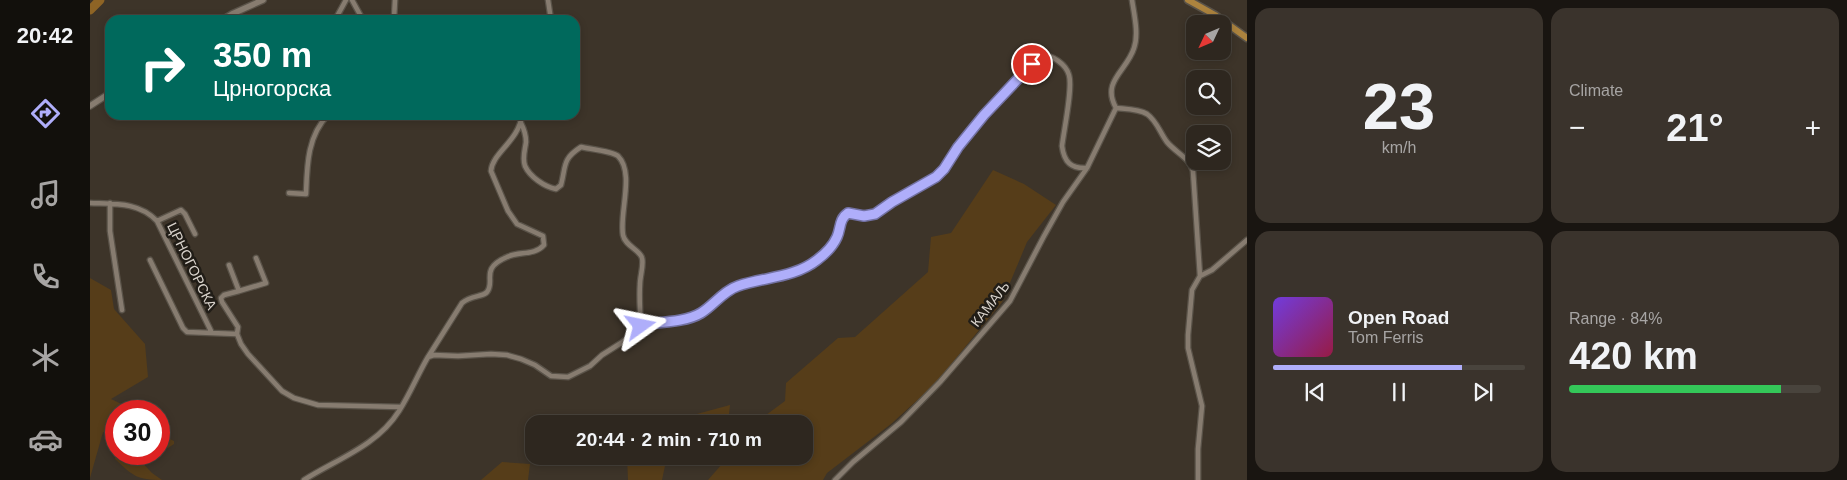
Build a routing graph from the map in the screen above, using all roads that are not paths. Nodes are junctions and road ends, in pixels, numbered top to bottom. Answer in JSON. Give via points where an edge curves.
{"nodes":[{"id":1,"x":263,"y":0,"type":"edge"},
{"id":2,"x":346,"y":0,"type":"edge"},
{"id":3,"x":352,"y":0,"type":"edge"},
{"id":4,"x":395,"y":0,"type":"edge"},
{"id":5,"x":548,"y":0,"type":"edge"},
{"id":6,"x":1132,"y":0,"type":"edge"},
{"id":7,"x":1188,"y":0,"type":"edge"},
{"id":8,"x":230,"y":15,"type":"edge"},
{"id":9,"x":338,"y":15,"type":"edge"},
{"id":10,"x":360,"y":15,"type":"edge"},
{"id":11,"x":394,"y":15,"type":"edge"},
{"id":12,"x":550,"y":15,"type":"edge"},
{"id":13,"x":1247,"y":38,"type":"edge"},
{"id":14,"x":105,"y":96,"type":"edge"},
{"id":15,"x":90,"y":106,"type":"edge"},
{"id":16,"x":1116,"y":108,"type":"junction"},
{"id":17,"x":324,"y":120,"type":"edge"},
{"id":18,"x":521,"y":120,"type":"edge"},
{"id":19,"x":521,"y":123,"type":"junction"},
{"id":20,"x":1087,"y":168,"type":"junction"},
{"id":21,"x":289,"y":194,"type":"dead end"},
{"id":22,"x":90,"y":203,"type":"edge"},
{"id":23,"x":110,"y":203,"type":"junction"},
{"id":24,"x":157,"y":220,"type":"junction"},
{"id":25,"x":195,"y":234,"type":"dead end"},
{"id":26,"x":1247,"y":240,"type":"edge"},
{"id":27,"x":256,"y":258,"type":"dead end"},
{"id":28,"x":150,"y":260,"type":"dead end"},
{"id":29,"x":228,"y":265,"type":"dead end"},
{"id":30,"x":1200,"y":276,"type":"junction"},
{"id":31,"x":239,"y":291,"type":"junction"},
{"id":32,"x":122,"y":310,"type":"dead end"},
{"id":33,"x":641,"y":326,"type":"junction"},
{"id":34,"x":211,"y":331,"type":"junction"},
{"id":35,"x":237,"y":334,"type":"junction"},
{"id":36,"x":428,"y":357,"type":"junction"},
{"id":37,"x":401,"y":407,"type":"junction"},
{"id":38,"x":304,"y":480,"type":"edge"},
{"id":39,"x":836,"y":480,"type":"edge"},
{"id":40,"x":1198,"y":480,"type":"edge"}],
"edges":[{"from":1,"to":8,"type":"street"},
{"from":2,"to":9,"type":"street"},
{"from":3,"to":10,"type":"street"},
{"from":4,"to":11,"type":"street"},
{"from":5,"to":12,"type":"street"},
{"from":6,"to":16,"type":"street","via":[[1136,42],[1111,87]]},
{"from":7,"to":13,"type":"main road"},
{"from":14,"to":15,"type":"street"},
{"from":16,"to":20,"type":"street","name":"КАМАЉ"},
{"from":16,"to":30,"type":"street","via":[[1146,113],[1166,141],[1192,166]]},
{"from":17,"to":21,"type":"street","via":[[309,151],[306,194]]},
{"from":18,"to":19,"type":"street"},
{"from":19,"to":33,"type":"street","via":[[526,142],[525,166],[548,188],[556,189],[561,185],[566,159],[581,147],[611,153],[621,160],[626,181],[623,236],[642,259]]},
{"from":19,"to":36,"type":"street","via":[[516,135],[491,165],[491,171],[517,224],[543,236],[544,245],[534,251],[509,255],[495,264],[489,274],[487,292],[468,298],[459,307]]},
{"from":20,"to":33,"type":"street","via":[[1076,169],[1063,155],[1069,73],[1061,63],[1042,56],[984,115],[936,177],[875,214],[844,215],[837,238],[817,260],[786,275],[732,288],[695,316]]},
{"from":20,"to":39,"type":"street","name":"КАМАЉ","via":[[1063,202],[1010,301],[940,382]]},
{"from":22,"to":23,"type":"street","name":"ЦРНОГОРСКА"},
{"from":23,"to":24,"type":"street","name":"ЦРНОГОРСКА","via":[[138,207]]},
{"from":23,"to":32,"type":"street","via":[[110,231]]},
{"from":24,"to":25,"type":"street","via":[[180,210]]},
{"from":24,"to":34,"type":"street","name":"ЦРНОГОРСКА"},
{"from":26,"to":30,"type":"street","via":[[1212,270]]},
{"from":27,"to":31,"type":"street","via":[[266,284]]},
{"from":28,"to":34,"type":"street","via":[[183,328],[193,333]]},
{"from":29,"to":31,"type":"street"},
{"from":30,"to":40,"type":"street","via":[[1192,290],[1188,335],[1203,413]]},
{"from":31,"to":35,"type":"street","name":"ЦРНОГОРСКА","via":[[221,298],[238,328]]},
{"from":33,"to":36,"type":"street","via":[[590,366],[568,378],[551,376],[534,364],[507,355]]},
{"from":34,"to":35,"type":"street"},
{"from":35,"to":37,"type":"street","name":"ЦРНОГОРСКА","via":[[260,368],[282,391],[294,398],[318,405]]},
{"from":36,"to":37,"type":"street"},
{"from":37,"to":38,"type":"street","via":[[384,429],[353,454]]}]}
